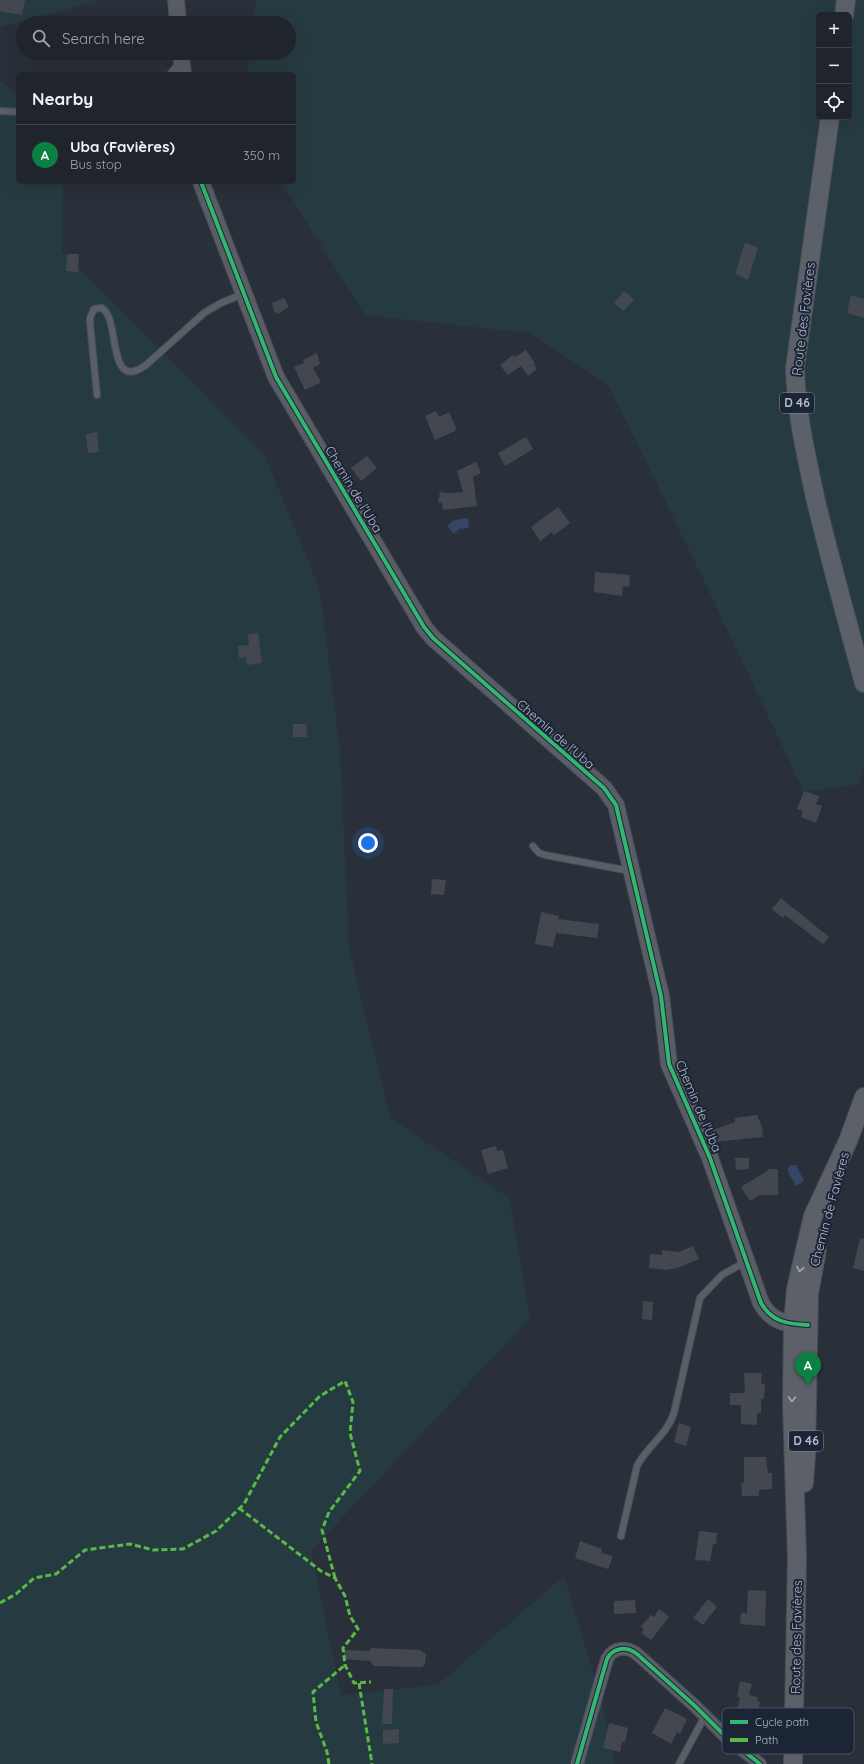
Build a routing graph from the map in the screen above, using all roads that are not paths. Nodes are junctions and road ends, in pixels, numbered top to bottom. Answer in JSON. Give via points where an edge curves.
{"nodes":[{"id":1,"x":176,"y":0,"type":"edge"},
{"id":2,"x":846,"y":0,"type":"edge"},
{"id":3,"x":844,"y":12,"type":"edge"},
{"id":4,"x":177,"y":16,"type":"edge"},
{"id":5,"x":0,"y":111,"type":"edge"},
{"id":6,"x":16,"y":112,"type":"edge"},
{"id":7,"x":830,"y":120,"type":"edge"},
{"id":8,"x":201,"y":184,"type":"edge"},
{"id":9,"x":243,"y":294,"type":"junction"},
{"id":10,"x":97,"y":395,"type":"dead end"},
{"id":11,"x":864,"y":683,"type":"edge"},
{"id":12,"x":533,"y":846,"type":"dead end"},
{"id":13,"x":633,"y":871,"type":"junction"},
{"id":14,"x":864,"y":1097,"type":"edge"},
{"id":15,"x":747,"y":1261,"type":"junction"},
{"id":16,"x":801,"y":1324,"type":"junction"},
{"id":17,"x":621,"y":1536,"type":"dead end"},
{"id":18,"x":794,"y":1708,"type":"edge"},
{"id":19,"x":705,"y":1716,"type":"junction"},
{"id":20,"x":722,"y":1732,"type":"edge"},
{"id":21,"x":747,"y":1754,"type":"edge"},
{"id":22,"x":793,"y":1754,"type":"edge"},
{"id":23,"x":577,"y":1764,"type":"edge"},
{"id":24,"x":679,"y":1764,"type":"edge"},
{"id":25,"x":760,"y":1764,"type":"edge"},
{"id":26,"x":793,"y":1764,"type":"edge"}],
"edges":[{"from":1,"to":4,"type":"street"},
{"from":2,"to":3,"type":"main road"},
{"from":5,"to":6,"type":"lane"},
{"from":7,"to":11,"type":"main road","name":"Route des Favières","number":"D 46","via":[[795,368],[796,399],[827,550]]},
{"from":8,"to":9,"type":"street","name":"Chemin de l'Uba"},
{"from":9,"to":10,"type":"lane","via":[[204,313],[146,366],[135,372],[123,369],[118,362],[108,313],[102,308],[94,309],[90,323]]},
{"from":9,"to":13,"type":"street","name":"Chemin de l'Uba","via":[[276,378],[424,627],[433,638],[612,797],[618,810]]},
{"from":12,"to":13,"type":"lane","via":[[545,855]]},
{"from":13,"to":15,"type":"street","name":"Chemin de l'Uba","via":[[661,996],[669,1064],[710,1158]]},
{"from":14,"to":16,"type":"main road","name":"Chemin de Favières","number":"D 46","via":[[848,1142],[814,1261]]},
{"from":15,"to":16,"type":"street","name":"Chemin de l'Uba","via":[[764,1309],[775,1319]]},
{"from":15,"to":17,"type":"lane","via":[[720,1277],[700,1298],[674,1413],[666,1430],[642,1456],[637,1466]]},
{"from":16,"to":18,"type":"main road","name":"Route des Favières","number":"D 46","via":[[806,1455],[797,1557]]},
{"from":19,"to":20,"type":"street"},
{"from":19,"to":23,"type":"street","via":[[634,1651],[626,1648],[618,1650],[609,1656],[605,1664]]},
{"from":19,"to":24,"type":"lane"},
{"from":21,"to":25,"type":"street"},
{"from":22,"to":26,"type":"main road","name":"Route des Favières","number":"D 46"}]}
